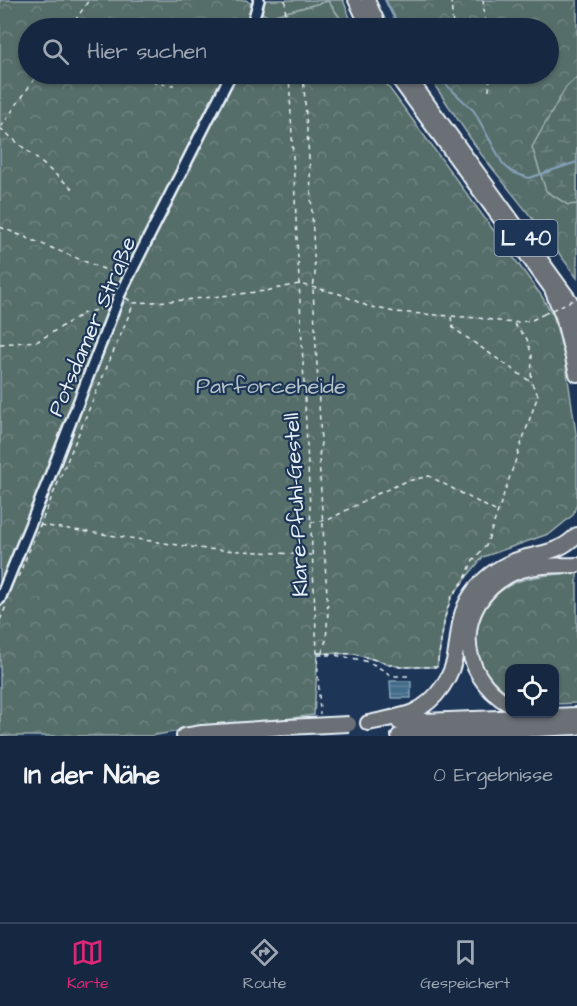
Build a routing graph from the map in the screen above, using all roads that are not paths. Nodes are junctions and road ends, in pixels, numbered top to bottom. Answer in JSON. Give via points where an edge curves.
{"nodes":[{"id":1,"x":259,"y":0,"type":"edge"},
{"id":2,"x":355,"y":0,"type":"edge"},
{"id":3,"x":368,"y":0,"type":"edge"},
{"id":4,"x":254,"y":18,"type":"edge"},
{"id":5,"x":363,"y":18,"type":"edge"},
{"id":6,"x":376,"y":18,"type":"edge"},
{"id":7,"x":226,"y":84,"type":"edge"},
{"id":8,"x":401,"y":84,"type":"edge"},
{"id":9,"x":413,"y":84,"type":"edge"},
{"id":10,"x":553,"y":292,"type":"junction"},
{"id":11,"x":577,"y":309,"type":"edge"},
{"id":12,"x":577,"y":328,"type":"edge"},
{"id":13,"x":577,"y":374,"type":"edge"},
{"id":14,"x":577,"y":535,"type":"edge"},
{"id":15,"x":577,"y":566,"type":"edge"},
{"id":16,"x":4,"y":599,"type":"edge"},
{"id":17,"x":505,"y":702,"type":"edge"},
{"id":18,"x":559,"y":715,"type":"edge"},
{"id":19,"x":577,"y":715,"type":"edge"},
{"id":20,"x":505,"y":717,"type":"edge"},
{"id":21,"x":368,"y":723,"type":"junction"},
{"id":22,"x":577,"y":727,"type":"edge"},
{"id":23,"x":184,"y":736,"type":"edge"},
{"id":24,"x":399,"y":736,"type":"edge"}],
"edges":[{"from":1,"to":4,"type":"street"},
{"from":2,"to":5,"type":"highway"},
{"from":3,"to":6,"type":"highway"},
{"from":7,"to":16,"type":"street","name":"Potsdamer Straße","via":[[120,294]]},
{"from":8,"to":10,"type":"highway","number":"L 40"},
{"from":9,"to":11,"type":"highway","number":"L 40"},
{"from":10,"to":12,"type":"highway","number":"L 40"},
{"from":10,"to":13,"type":"highway"},
{"from":14,"to":21,"type":"highway","via":[[561,548],[510,562],[478,585],[461,614],[451,672],[441,689],[412,712]]},
{"from":15,"to":17,"type":"highway","via":[[525,569],[498,583],[478,603],[470,626],[470,655],[484,684]]},
{"from":18,"to":19,"type":"highway"},
{"from":20,"to":21,"type":"highway"},
{"from":21,"to":23,"type":"highway","bridge":true},
{"from":22,"to":24,"type":"highway"}]}
